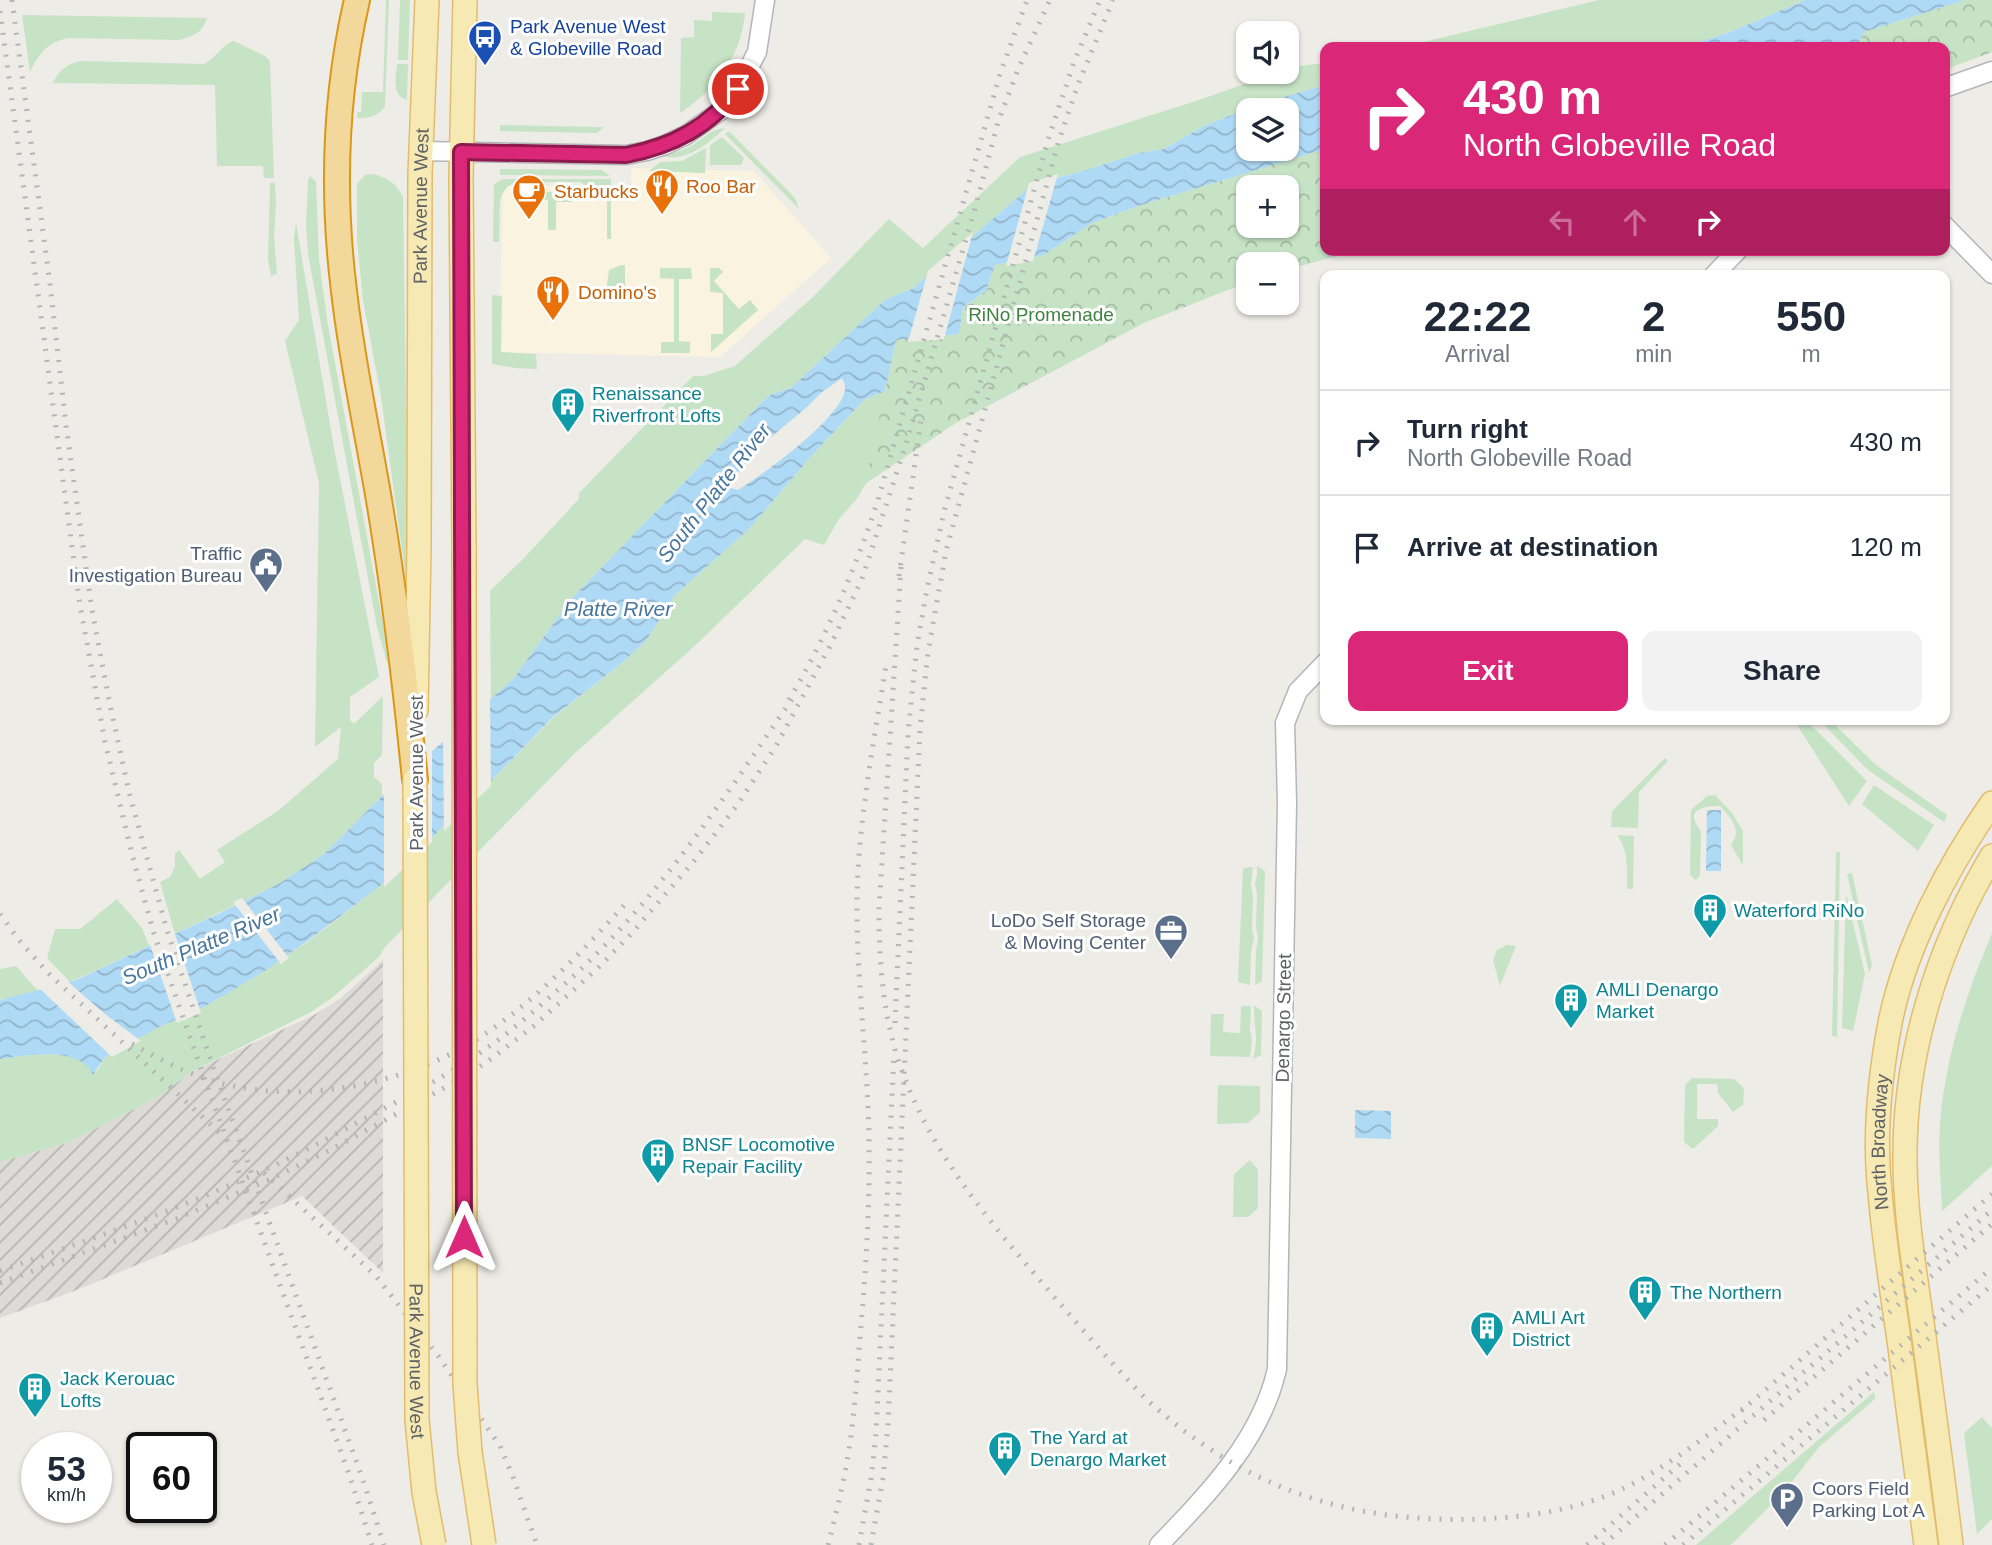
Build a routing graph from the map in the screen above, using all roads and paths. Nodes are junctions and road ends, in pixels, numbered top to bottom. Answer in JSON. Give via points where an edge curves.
{"nodes":[{"id":1,"x":357,"y":0,"type":"edge"},
{"id":2,"x":427,"y":0,"type":"edge"},
{"id":3,"x":465,"y":0,"type":"edge"},
{"id":4,"x":765,"y":0,"type":"edge"},
{"id":5,"x":1992,"y":71,"type":"edge"},
{"id":6,"x":1950,"y":86,"type":"edge"},
{"id":7,"x":421,"y":151,"type":"junction"},
{"id":8,"x":461,"y":152,"type":"junction"},
{"id":9,"x":1950,"y":231,"type":"edge"},
{"id":10,"x":1732,"y":256,"type":"edge"},
{"id":11,"x":1719,"y":270,"type":"edge"},
{"id":12,"x":1992,"y":274,"type":"edge"},
{"id":13,"x":1320,"y":668,"type":"edge"},
{"id":14,"x":415,"y":780,"type":"junction"},
{"id":15,"x":1992,"y":803,"type":"edge"},
{"id":16,"x":1992,"y":856,"type":"edge"},
{"id":17,"x":434,"y":1545,"type":"edge"},
{"id":18,"x":484,"y":1545,"type":"edge"},
{"id":19,"x":1158,"y":1545,"type":"edge"},
{"id":20,"x":1926,"y":1545,"type":"edge"},
{"id":21,"x":1951,"y":1545,"type":"edge"}],
"edges":[{"from":1,"to":14,"type":"highway","via":[[345,61],[337,161],[344,291],[389,562]]},
{"from":2,"to":7,"type":"main road","name":"Park Avenue West"},
{"from":3,"to":8,"type":"main road","name":"Park Avenue West"},
{"from":4,"to":8,"type":"street","via":[[757,52],[738,89],[723,109],[686,135],[626,155]]},
{"from":5,"to":6,"type":"street"},
{"from":7,"to":8,"type":"street"},
{"from":7,"to":14,"type":"main road","name":"Park Avenue West"},
{"from":8,"to":18,"type":"main road","name":"Park Avenue West","bridge":true,"via":[[465,1384]]},
{"from":9,"to":12,"type":"street"},
{"from":10,"to":11,"type":"street"},
{"from":13,"to":19,"type":"street","name":"Denargo Street","via":[[1298,691],[1285,723],[1278,1369],[1254,1429],[1233,1464]]},
{"from":14,"to":17,"type":"main road","name":"Park Avenue West","bridge":true,"via":[[417,1409],[419,1455]]},
{"from":15,"to":20,"type":"main road","name":"North Broadway","via":[[1957,856],[1923,928],[1902,981],[1884,1060],[1879,1190]]},
{"from":16,"to":21,"type":"main road","name":"North Broadway","via":[[1949,939],[1932,989],[1914,1063],[1906,1129],[1908,1219]]}]}
